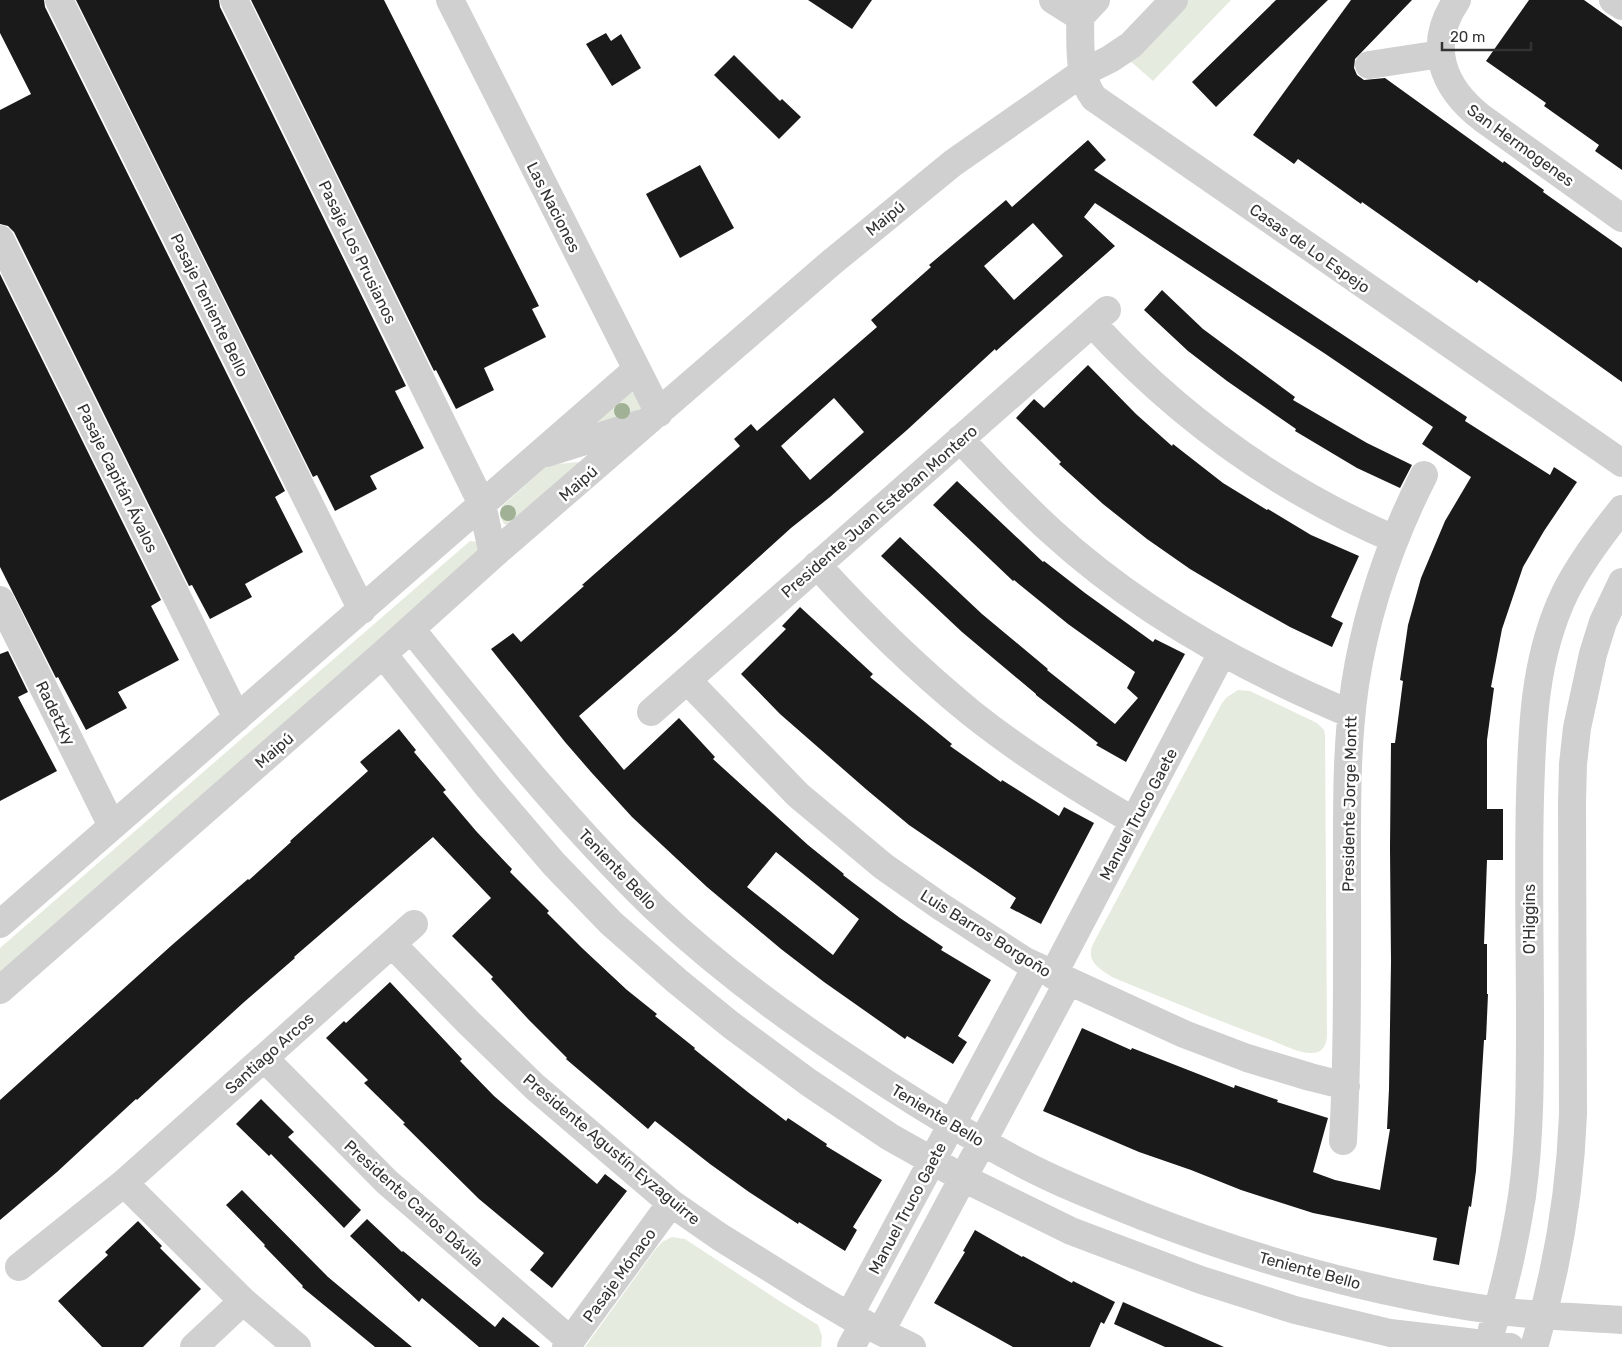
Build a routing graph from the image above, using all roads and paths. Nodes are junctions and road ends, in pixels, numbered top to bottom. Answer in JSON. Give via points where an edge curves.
{"nodes":[{"id":1,"x":59,"y":0,"type":"edge"},
{"id":2,"x":234,"y":0,"type":"edge"},
{"id":3,"x":450,"y":0,"type":"edge"},
{"id":4,"x":1053,"y":0,"type":"edge"},
{"id":5,"x":1174,"y":0,"type":"edge"},
{"id":6,"x":1457,"y":0,"type":"edge"},
{"id":7,"x":1613,"y":0,"type":"edge"},
{"id":8,"x":1622,"y":6,"type":"edge"},
{"id":9,"x":1088,"y":9,"type":"edge"},
{"id":10,"x":1441,"y":54,"type":"junction"},
{"id":11,"x":1369,"y":65,"type":"dead end"},
{"id":12,"x":1082,"y":73,"type":"junction"},
{"id":13,"x":1622,"y":218,"type":"edge"},
{"id":14,"x":0,"y":239,"type":"edge"},
{"id":15,"x":636,"y":370,"type":"junction"},
{"id":16,"x":654,"y":417,"type":"junction"},
{"id":17,"x":960,"y":439,"type":"junction"},
{"id":18,"x":536,"y":456,"type":"junction"},
{"id":19,"x":1622,"y":463,"type":"edge"},
{"id":20,"x":1424,"y":475,"type":"dead end"},
{"id":21,"x":482,"y":504,"type":"junction"},
{"id":22,"x":1622,"y":509,"type":"edge"},
{"id":23,"x":1394,"y":539,"type":"junction"},
{"id":24,"x":493,"y":555,"type":"junction"},
{"id":25,"x":817,"y":565,"type":"junction"},
{"id":26,"x":1622,"y":582,"type":"edge"},
{"id":27,"x":0,"y":600,"type":"edge"},
{"id":28,"x":362,"y":610,"type":"junction"},
{"id":29,"x":411,"y":630,"type":"junction"},
{"id":30,"x":1222,"y":652,"type":"junction"},
{"id":31,"x":383,"y":654,"type":"junction"},
{"id":32,"x":686,"y":680,"type":"junction"},
{"id":33,"x":651,"y":712,"type":"dead end"},
{"id":34,"x":1351,"y":714,"type":"junction"},
{"id":35,"x":237,"y":718,"type":"junction"},
{"id":36,"x":1134,"y":821,"type":"junction"},
{"id":37,"x":112,"y":826,"type":"junction"},
{"id":38,"x":0,"y":924,"type":"edge"},
{"id":39,"x":414,"y":924,"type":"dead end"},
{"id":40,"x":392,"y":944,"type":"junction"},
{"id":41,"x":1052,"y":975,"type":"junction"},
{"id":42,"x":0,"y":990,"type":"edge"},
{"id":43,"x":264,"y":1058,"type":"junction"},
{"id":44,"x":1346,"y":1086,"type":"junction"},
{"id":45,"x":952,"y":1125,"type":"junction"},
{"id":46,"x":982,"y":1142,"type":"junction"},
{"id":47,"x":1343,"y":1142,"type":"dead end"},
{"id":48,"x":932,"y":1161,"type":"junction"},
{"id":49,"x":964,"y":1178,"type":"junction"},
{"id":50,"x":124,"y":1182,"type":"junction"},
{"id":51,"x":671,"y":1203,"type":"junction"},
{"id":52,"x":19,"y":1267,"type":"dead end"},
{"id":53,"x":243,"y":1301,"type":"junction"},
{"id":54,"x":1497,"y":1311,"type":"junction"},
{"id":55,"x":1544,"y":1314,"type":"junction"},
{"id":56,"x":1622,"y":1320,"type":"edge"},
{"id":57,"x":865,"y":1323,"type":"junction"},
{"id":58,"x":569,"y":1344,"type":"edge"},
{"id":59,"x":1494,"y":1346,"type":"edge"},
{"id":60,"x":194,"y":1347,"type":"edge"},
{"id":61,"x":297,"y":1347,"type":"edge"},
{"id":62,"x":851,"y":1347,"type":"edge"},
{"id":63,"x":912,"y":1347,"type":"edge"},
{"id":64,"x":1534,"y":1347,"type":"edge"}],
"edges":[{"from":1,"to":28,"type":"street","name":"Pasaje Teniente Bello"},
{"from":2,"to":21,"type":"street","name":"Pasaje Los Prusianos"},
{"from":3,"to":15,"type":"street","name":"Las Naciones"},
{"from":4,"to":9,"type":"street","name":"Casas de Lo Espejo"},
{"from":5,"to":12,"type":"street","name":"Maipú","via":[[1131,45]]},
{"from":6,"to":10,"type":"street","name":"San Hermogenes","via":[[1444,26]]},
{"from":7,"to":8,"type":"street"},
{"from":9,"to":12,"type":"street","name":"Casas de Lo Espejo"},
{"from":10,"to":11,"type":"street"},
{"from":10,"to":13,"type":"street","name":"San Hermogenes","via":[[1450,84],[1466,106]]},
{"from":12,"to":16,"type":"street","name":"Maipú","via":[[953,163],[832,262]]},
{"from":12,"to":19,"type":"street","name":"Casas de Lo Espejo","via":[[1094,98],[1123,119]]},
{"from":14,"to":35,"type":"street","name":"Pasaje Capitán Ávalos"},
{"from":15,"to":16,"type":"street","name":"Las Naciones"},
{"from":15,"to":18,"type":"street"},
{"from":16,"to":18,"type":"street"},
{"from":16,"to":24,"type":"street","name":"Maipú"},
{"from":17,"to":23,"type":"street","name":"Presidente Juan Esteban Montero","via":[[1099,317],[1153,385],[1220,440],[1291,488]]},
{"from":17,"to":25,"type":"street","name":"Presidente Juan Esteban Montero"},
{"from":17,"to":30,"type":"street","via":[[1052,532],[1136,597]]},
{"from":18,"to":21,"type":"street"},
{"from":20,"to":23,"type":"street","name":"Presidente Jorge Montt"},
{"from":21,"to":24,"type":"street","name":"Pasaje Los Prusianos"},
{"from":21,"to":28,"type":"street"},
{"from":22,"to":54,"type":"street","name":"O'Higgins","via":[[1564,594],[1547,645],[1535,700],[1529,848],[1530,1024],[1526,1161],[1522,1197]]},
{"from":23,"to":34,"type":"street","name":"Presidente Jorge Montt","via":[[1364,641]]},
{"from":24,"to":29,"type":"street","name":"Maipú"},
{"from":25,"to":32,"type":"street","name":"Presidente Juan Esteban Montero"},
{"from":25,"to":36,"type":"street","via":[[893,644],[972,713],[1056,774]]},
{"from":26,"to":55,"type":"street","via":[[1598,638],[1577,728],[1572,802],[1571,1151],[1564,1216]]},
{"from":27,"to":37,"type":"street","name":"Radetzky"},
{"from":28,"to":35,"type":"street"},
{"from":29,"to":31,"type":"street","name":"Maipú"},
{"from":29,"to":45,"type":"street","name":"Teniente Bello","via":[[587,840],[656,909],[750,989],[829,1046]]},
{"from":30,"to":34,"type":"street","via":[[1272,679]]},
{"from":30,"to":36,"type":"street","name":"Manuel Truco Gaete"},
{"from":31,"to":42,"type":"street","name":"Maipú"},
{"from":31,"to":48,"type":"street","via":[[489,788],[554,864],[612,923],[746,1036],[808,1082]]},
{"from":32,"to":33,"type":"street","name":"Presidente Juan Esteban Montero"},
{"from":32,"to":41,"type":"street","name":"Luis Barros Borgoño","via":[[798,795],[883,866],[984,936]]},
{"from":34,"to":44,"type":"street","name":"Presidente Jorge Montt"},
{"from":35,"to":37,"type":"street"},
{"from":36,"to":41,"type":"street","name":"Manuel Truco Gaete"},
{"from":37,"to":38,"type":"street"},
{"from":39,"to":40,"type":"street","name":"Santiago Arcos"},
{"from":40,"to":43,"type":"street","name":"Santiago Arcos"},
{"from":40,"to":51,"type":"street","name":"Presidente Agustín Eyzaguirre","via":[[535,1087]]},
{"from":41,"to":44,"type":"street","name":"Luis Barros Borgoño","via":[[1184,1034],[1247,1058]]},
{"from":41,"to":45,"type":"street","name":"Manuel Truco Gaete"},
{"from":41,"to":46,"type":"street","name":"Manuel Truco Gaete"},
{"from":43,"to":50,"type":"street","name":"Santiago Arcos"},
{"from":43,"to":58,"type":"street","name":"Presidente Carlos Dávila","via":[[387,1182]]},
{"from":44,"to":47,"type":"street","name":"Presidente Jorge Montt"},
{"from":45,"to":46,"type":"street","name":"Teniente Bello"},
{"from":45,"to":48,"type":"street","name":"Manuel Truco Gaete"},
{"from":46,"to":49,"type":"street","name":"Manuel Truco Gaete"},
{"from":46,"to":54,"type":"street","name":"Teniente Bello","via":[[1086,1193],[1206,1240],[1306,1272],[1450,1304]]},
{"from":48,"to":49,"type":"street"},
{"from":48,"to":57,"type":"street","name":"Manuel Truco Gaete"},
{"from":49,"to":57,"type":"street","name":"Manuel Truco Gaete"},
{"from":49,"to":59,"type":"street","via":[[1072,1231],[1201,1280],[1295,1310],[1390,1333]]},
{"from":50,"to":52,"type":"street","name":"Santiago Arcos"},
{"from":50,"to":53,"type":"street"},
{"from":51,"to":57,"type":"street","name":"Presidente Agustín Eyzaguirre","via":[[720,1237]]},
{"from":51,"to":58,"type":"street","name":"Pasaje Mónaco"},
{"from":53,"to":60,"type":"street"},
{"from":53,"to":61,"type":"street"},
{"from":54,"to":55,"type":"street","name":"Teniente Bello"},
{"from":54,"to":59,"type":"street","name":"O'Higgins"},
{"from":55,"to":56,"type":"street","name":"Teniente Bello"},
{"from":55,"to":64,"type":"street"},
{"from":57,"to":62,"type":"street","name":"Manuel Truco Gaete"},
{"from":57,"to":63,"type":"street","name":"Presidente Agustín Eyzaguirre"}]}
